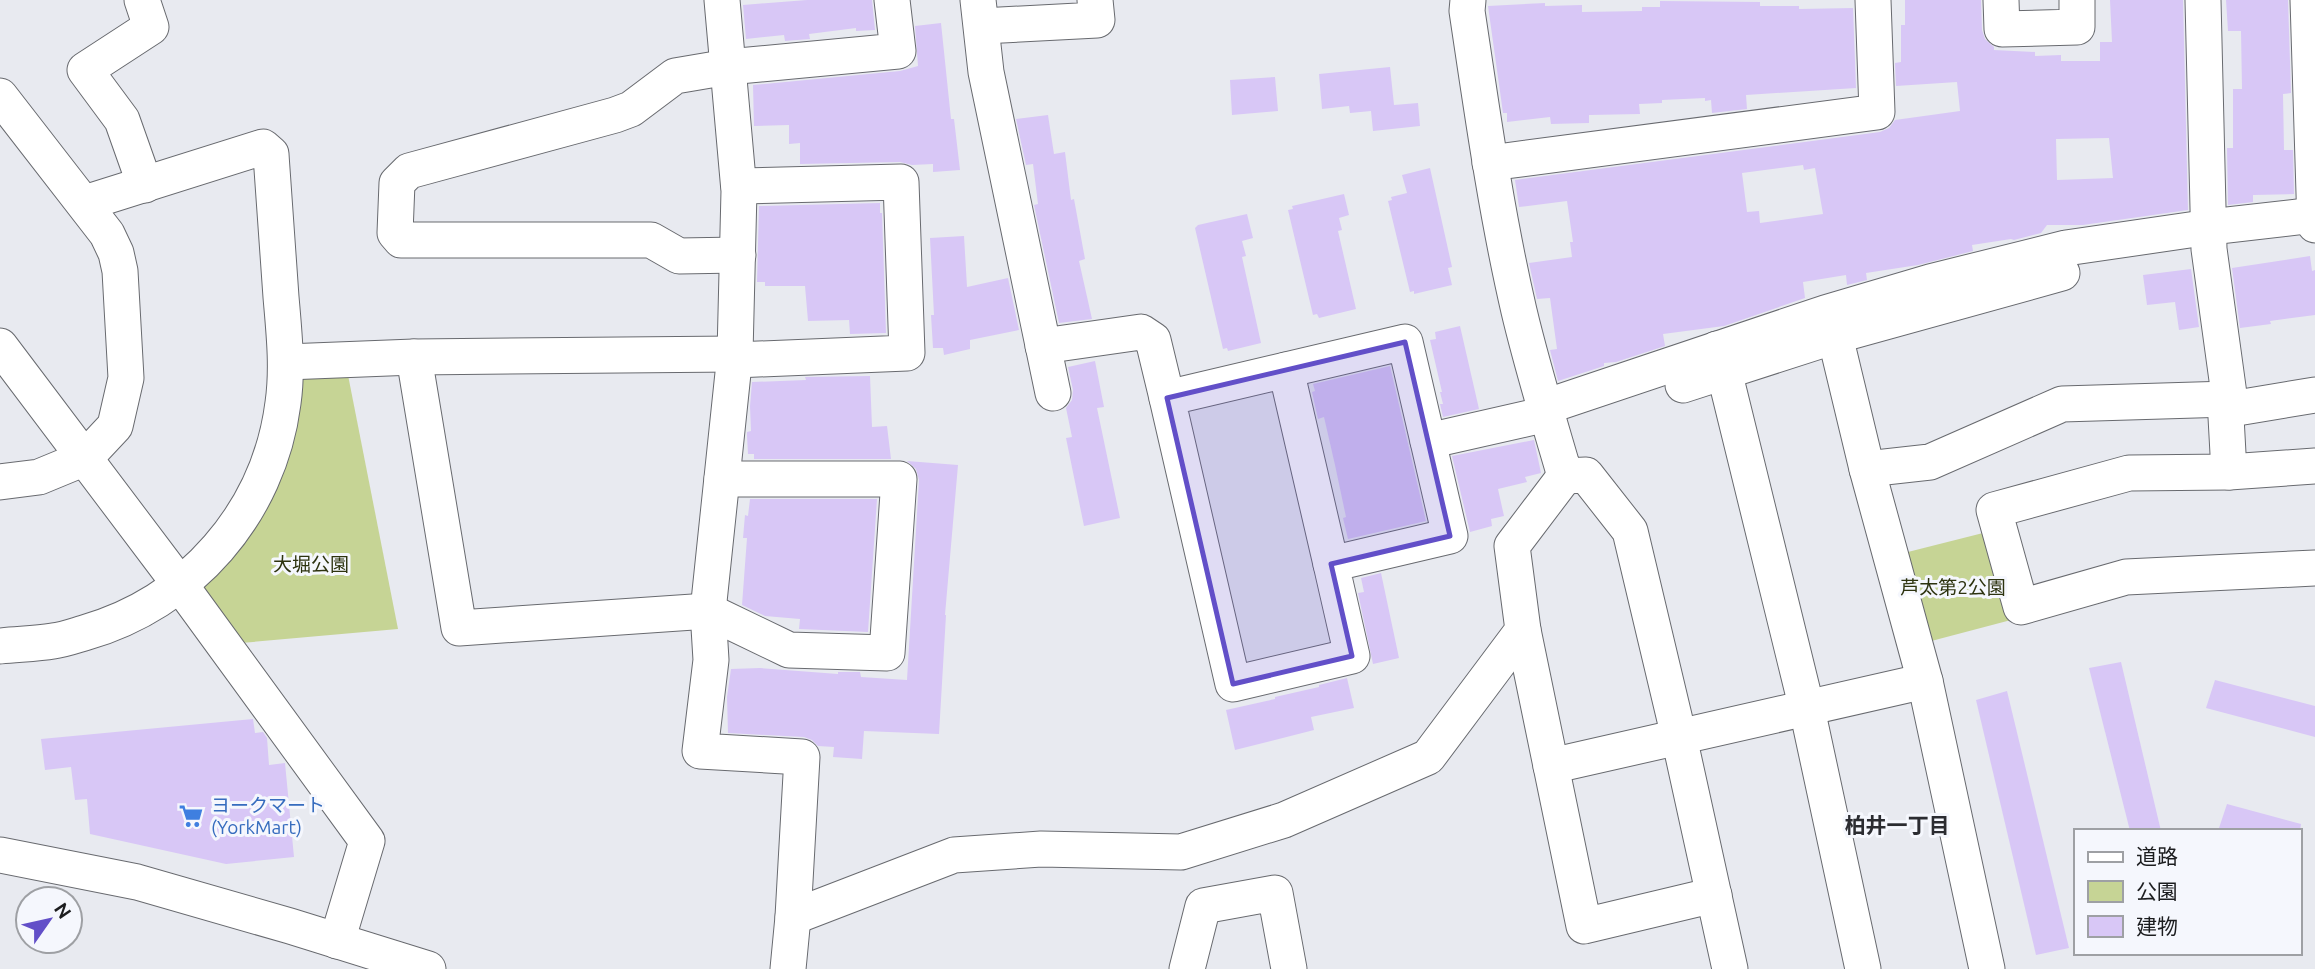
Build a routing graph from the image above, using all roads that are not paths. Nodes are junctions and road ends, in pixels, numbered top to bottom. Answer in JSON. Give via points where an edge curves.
{"nodes":[{"id":1,"x":142,"y":0,"type":"edge"},
{"id":2,"x":722,"y":0,"type":"edge"},
{"id":3,"x":892,"y":0,"type":"edge"},
{"id":4,"x":1095,"y":0,"type":"edge"},
{"id":5,"x":1468,"y":0,"type":"edge"},
{"id":6,"x":1872,"y":0,"type":"edge"},
{"id":7,"x":2001,"y":0,"type":"edge"},
{"id":8,"x":2077,"y":0,"type":"edge"},
{"id":9,"x":2203,"y":0,"type":"edge"},
{"id":10,"x":2308,"y":0,"type":"edge"},
{"id":11,"x":980,"y":13,"type":"edge"},
{"id":12,"x":728,"y":67,"type":"junction"},
{"id":13,"x":0,"y":96,"type":"edge"},
{"id":14,"x":1490,"y":163,"type":"junction"},
{"id":15,"x":145,"y":185,"type":"junction"},
{"id":16,"x":738,"y":186,"type":"junction"},
{"id":17,"x":85,"y":203,"type":"junction"},
{"id":18,"x":2315,"y":223,"type":"edge"},
{"id":19,"x":2209,"y":238,"type":"junction"},
{"id":20,"x":738,"y":255,"type":"junction"},
{"id":21,"x":1836,"y":336,"type":"junction"},
{"id":22,"x":0,"y":346,"type":"edge"},
{"id":23,"x":1043,"y":346,"type":"junction"},
{"id":24,"x":414,"y":357,"type":"junction"},
{"id":25,"x":735,"y":357,"type":"junction"},
{"id":26,"x":1720,"y":360,"type":"junction"},
{"id":27,"x":286,"y":362,"type":"junction"},
{"id":28,"x":1286,"y":370,"type":"junction"},
{"id":29,"x":1053,"y":393,"type":"dead end"},
{"id":30,"x":2315,"y":395,"type":"edge"},
{"id":31,"x":1167,"y":398,"type":"junction"},
{"id":32,"x":2230,"y":404,"type":"junction"},
{"id":33,"x":1548,"y":417,"type":"junction"},
{"id":34,"x":1428,"y":441,"type":"junction"},
{"id":35,"x":85,"y":458,"type":"junction"},
{"id":36,"x":2315,"y":466,"type":"edge"},
{"id":37,"x":1867,"y":469,"type":"junction"},
{"id":38,"x":2229,"y":472,"type":"junction"},
{"id":39,"x":1564,"y":475,"type":"junction"},
{"id":40,"x":722,"y":479,"type":"junction"},
{"id":41,"x":0,"y":482,"type":"edge"},
{"id":42,"x":1331,"y":564,"type":"junction"},
{"id":43,"x":2315,"y":568,"type":"edge"},
{"id":44,"x":181,"y":586,"type":"junction"},
{"id":45,"x":708,"y":611,"type":"junction"},
{"id":46,"x":1523,"y":630,"type":"junction"},
{"id":47,"x":0,"y":646,"type":"edge"},
{"id":48,"x":1925,"y":681,"type":"junction"},
{"id":49,"x":1807,"y":709,"type":"junction"},
{"id":50,"x":1679,"y":737,"type":"junction"},
{"id":51,"x":1551,"y":766,"type":"junction"},
{"id":52,"x":0,"y":855,"type":"edge"},
{"id":53,"x":1714,"y":895,"type":"junction"},
{"id":54,"x":793,"y":917,"type":"junction"},
{"id":55,"x":337,"y":941,"type":"junction"},
{"id":56,"x":428,"y":969,"type":"edge"},
{"id":57,"x":788,"y":969,"type":"edge"},
{"id":58,"x":1187,"y":969,"type":"edge"},
{"id":59,"x":1289,"y":969,"type":"edge"},
{"id":60,"x":1730,"y":969,"type":"edge"},
{"id":61,"x":1863,"y":969,"type":"edge"},
{"id":62,"x":1987,"y":969,"type":"edge"}],
"edges":[{"from":1,"to":15,"type":"street","via":[[151,27],[85,70],[122,120]]},
{"from":2,"to":12,"type":"street"},
{"from":3,"to":12,"type":"street","via":[[898,51]]},
{"from":4,"to":11,"type":"street","via":[[1097,20]]},
{"from":5,"to":14,"type":"street"},
{"from":6,"to":14,"type":"street","via":[[1877,113]]},
{"from":7,"to":8,"type":"street","via":[[2001,29],[2077,27]]},
{"from":9,"to":19,"type":"street"},
{"from":10,"to":18,"type":"street"},
{"from":11,"to":23,"type":"street","via":[[986,72]]},
{"from":12,"to":16,"type":"street"},
{"from":12,"to":20,"type":"street","via":[[676,76],[631,109],[615,115],[409,171],[397,183],[395,233],[401,240],[651,240],[679,256]]},
{"from":13,"to":17,"type":"street"},
{"from":14,"to":33,"type":"street","via":[[1519,310]]},
{"from":15,"to":17,"type":"street"},
{"from":15,"to":27,"type":"street","via":[[263,147],[271,154]]},
{"from":16,"to":20,"type":"street"},
{"from":16,"to":25,"type":"street","via":[[901,182],[907,354]]},
{"from":17,"to":35,"type":"street","via":[[116,253],[126,378],[115,426]]},
{"from":18,"to":19,"type":"street"},
{"from":19,"to":21,"type":"street","via":[[2076,269]]},
{"from":19,"to":26,"type":"street","via":[[2066,248],[1825,313]]},
{"from":19,"to":32,"type":"street"},
{"from":20,"to":25,"type":"street"},
{"from":21,"to":26,"type":"street"},
{"from":21,"to":37,"type":"street"},
{"from":22,"to":35,"type":"street"},
{"from":23,"to":29,"type":"street"},
{"from":23,"to":31,"type":"street","via":[[1141,332],[1153,340]]},
{"from":24,"to":25,"type":"street"},
{"from":24,"to":27,"type":"street"},
{"from":24,"to":45,"type":"street","via":[[458,628]]},
{"from":25,"to":40,"type":"street"},
{"from":26,"to":33,"type":"street"},
{"from":26,"to":49,"type":"street"},
{"from":27,"to":44,"type":"street","via":[[276,446],[247,509]]},
{"from":28,"to":31,"type":"street"},
{"from":28,"to":34,"type":"street","via":[[1405,342]]},
{"from":28,"to":42,"type":"street"},
{"from":30,"to":32,"type":"street"},
{"from":31,"to":42,"type":"street","via":[[1233,684],[1352,656]]},
{"from":32,"to":37,"type":"street","via":[[2062,404],[1930,462]]},
{"from":32,"to":38,"type":"street","via":[[2226,417]]},
{"from":33,"to":34,"type":"street"},
{"from":33,"to":39,"type":"street"},
{"from":34,"to":42,"type":"street","via":[[1450,536]]},
{"from":35,"to":41,"type":"street","via":[[39,477]]},
{"from":35,"to":44,"type":"street"},
{"from":36,"to":38,"type":"street"},
{"from":37,"to":48,"type":"street"},
{"from":38,"to":43,"type":"street","via":[[2129,472],[1994,510],[2021,607],[2126,577]]},
{"from":39,"to":46,"type":"street","via":[[1512,546]]},
{"from":39,"to":50,"type":"street","via":[[1586,475],[1630,531]]},
{"from":40,"to":45,"type":"street"},
{"from":40,"to":45,"type":"street","via":[[899,479],[887,653],[789,650]]},
{"from":44,"to":47,"type":"street","via":[[106,627],[55,641]]},
{"from":44,"to":55,"type":"street","via":[[367,841]]},
{"from":45,"to":54,"type":"street","via":[[711,660],[700,751],[802,757]]},
{"from":46,"to":51,"type":"street"},
{"from":46,"to":54,"type":"street","via":[[1428,757],[1284,820],[1181,852],[1041,849],[954,855]]},
{"from":48,"to":49,"type":"street"},
{"from":48,"to":62,"type":"street"},
{"from":49,"to":50,"type":"street"},
{"from":49,"to":61,"type":"street"},
{"from":50,"to":51,"type":"street"},
{"from":50,"to":53,"type":"street"},
{"from":51,"to":53,"type":"street","via":[[1584,926]]},
{"from":52,"to":55,"type":"street","via":[[136,882]]},
{"from":53,"to":60,"type":"street"},
{"from":54,"to":57,"type":"street"},
{"from":55,"to":56,"type":"street"},
{"from":58,"to":59,"type":"street","via":[[1203,906],[1275,894]]}]}
